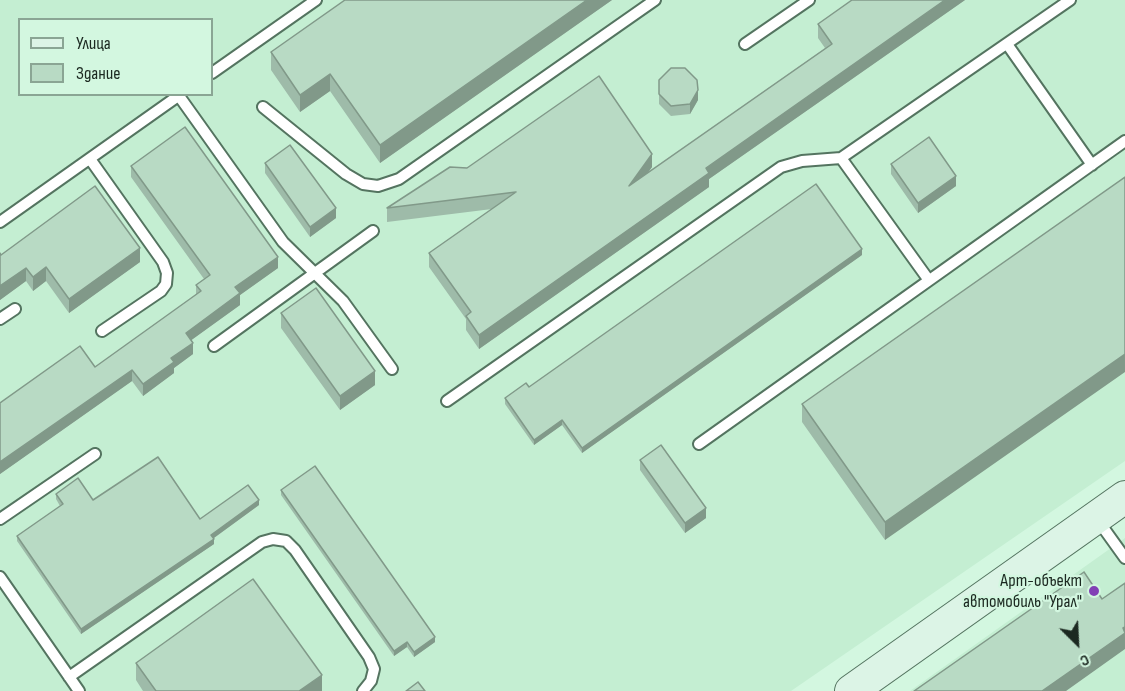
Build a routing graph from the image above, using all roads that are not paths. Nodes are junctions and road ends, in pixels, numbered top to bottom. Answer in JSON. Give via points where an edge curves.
{"nodes":[{"id":1,"x":316,"y":0,"type":"edge"},
{"id":2,"x":655,"y":0,"type":"edge"},
{"id":3,"x":809,"y":0,"type":"edge"},
{"id":4,"x":1070,"y":0,"type":"edge"},
{"id":5,"x":745,"y":44,"type":"dead end"},
{"id":6,"x":1007,"y":44,"type":"junction"},
{"id":7,"x":213,"y":72,"type":"edge"},
{"id":8,"x":179,"y":96,"type":"edge"},
{"id":9,"x":181,"y":96,"type":"edge"},
{"id":10,"x":262,"y":107,"type":"dead end"},
{"id":11,"x":1125,"y":141,"type":"edge"},
{"id":12,"x":841,"y":158,"type":"junction"},
{"id":13,"x":90,"y":159,"type":"junction"},
{"id":14,"x":1092,"y":165,"type":"junction"},
{"id":15,"x":0,"y":222,"type":"edge"},
{"id":16,"x":373,"y":231,"type":"dead end"},
{"id":17,"x":315,"y":274,"type":"junction"},
{"id":18,"x":928,"y":279,"type":"junction"},
{"id":19,"x":15,"y":309,"type":"dead end"},
{"id":20,"x":0,"y":319,"type":"edge"},
{"id":21,"x":102,"y":331,"type":"dead end"},
{"id":22,"x":214,"y":346,"type":"dead end"},
{"id":23,"x":392,"y":369,"type":"dead end"},
{"id":24,"x":447,"y":401,"type":"dead end"},
{"id":25,"x":699,"y":444,"type":"dead end"},
{"id":26,"x":94,"y":454,"type":"dead end"},
{"id":27,"x":1125,"y":497,"type":"edge"},
{"id":28,"x":1096,"y":517,"type":"junction"},
{"id":29,"x":0,"y":519,"type":"edge"},
{"id":30,"x":1125,"y":558,"type":"edge"},
{"id":31,"x":0,"y":577,"type":"edge"},
{"id":32,"x":69,"y":677,"type":"junction"},
{"id":33,"x":79,"y":691,"type":"edge"},
{"id":34,"x":363,"y":691,"type":"edge"},
{"id":35,"x":851,"y":691,"type":"edge"}],
"edges":[{"from":1,"to":7,"type":"lane"},
{"from":2,"to":10,"type":"lane","via":[[399,179],[378,186],[363,184],[346,174]]},
{"from":3,"to":5,"type":"lane"},
{"from":4,"to":6,"type":"lane"},
{"from":6,"to":12,"type":"lane"},
{"from":6,"to":14,"type":"lane"},
{"from":8,"to":13,"type":"lane"},
{"from":9,"to":17,"type":"lane","via":[[283,242]]},
{"from":11,"to":14,"type":"lane"},
{"from":12,"to":18,"type":"lane"},
{"from":12,"to":24,"type":"lane","via":[[781,167]]},
{"from":13,"to":15,"type":"lane"},
{"from":13,"to":21,"type":"lane","via":[[164,262],[167,273],[161,291]]},
{"from":14,"to":18,"type":"lane"},
{"from":16,"to":17,"type":"lane"},
{"from":17,"to":22,"type":"lane"},
{"from":17,"to":23,"type":"lane","via":[[343,301]]},
{"from":18,"to":25,"type":"lane"},
{"from":19,"to":20,"type":"lane"},
{"from":26,"to":29,"type":"lane"},
{"from":27,"to":28,"type":"main road"},
{"from":28,"to":30,"type":"lane"},
{"from":28,"to":35,"type":"main road"},
{"from":31,"to":32,"type":"lane"},
{"from":32,"to":33,"type":"lane"},
{"from":32,"to":34,"type":"lane","via":[[262,542],[273,539],[286,541],[295,550],[369,657],[374,669]]}]}
